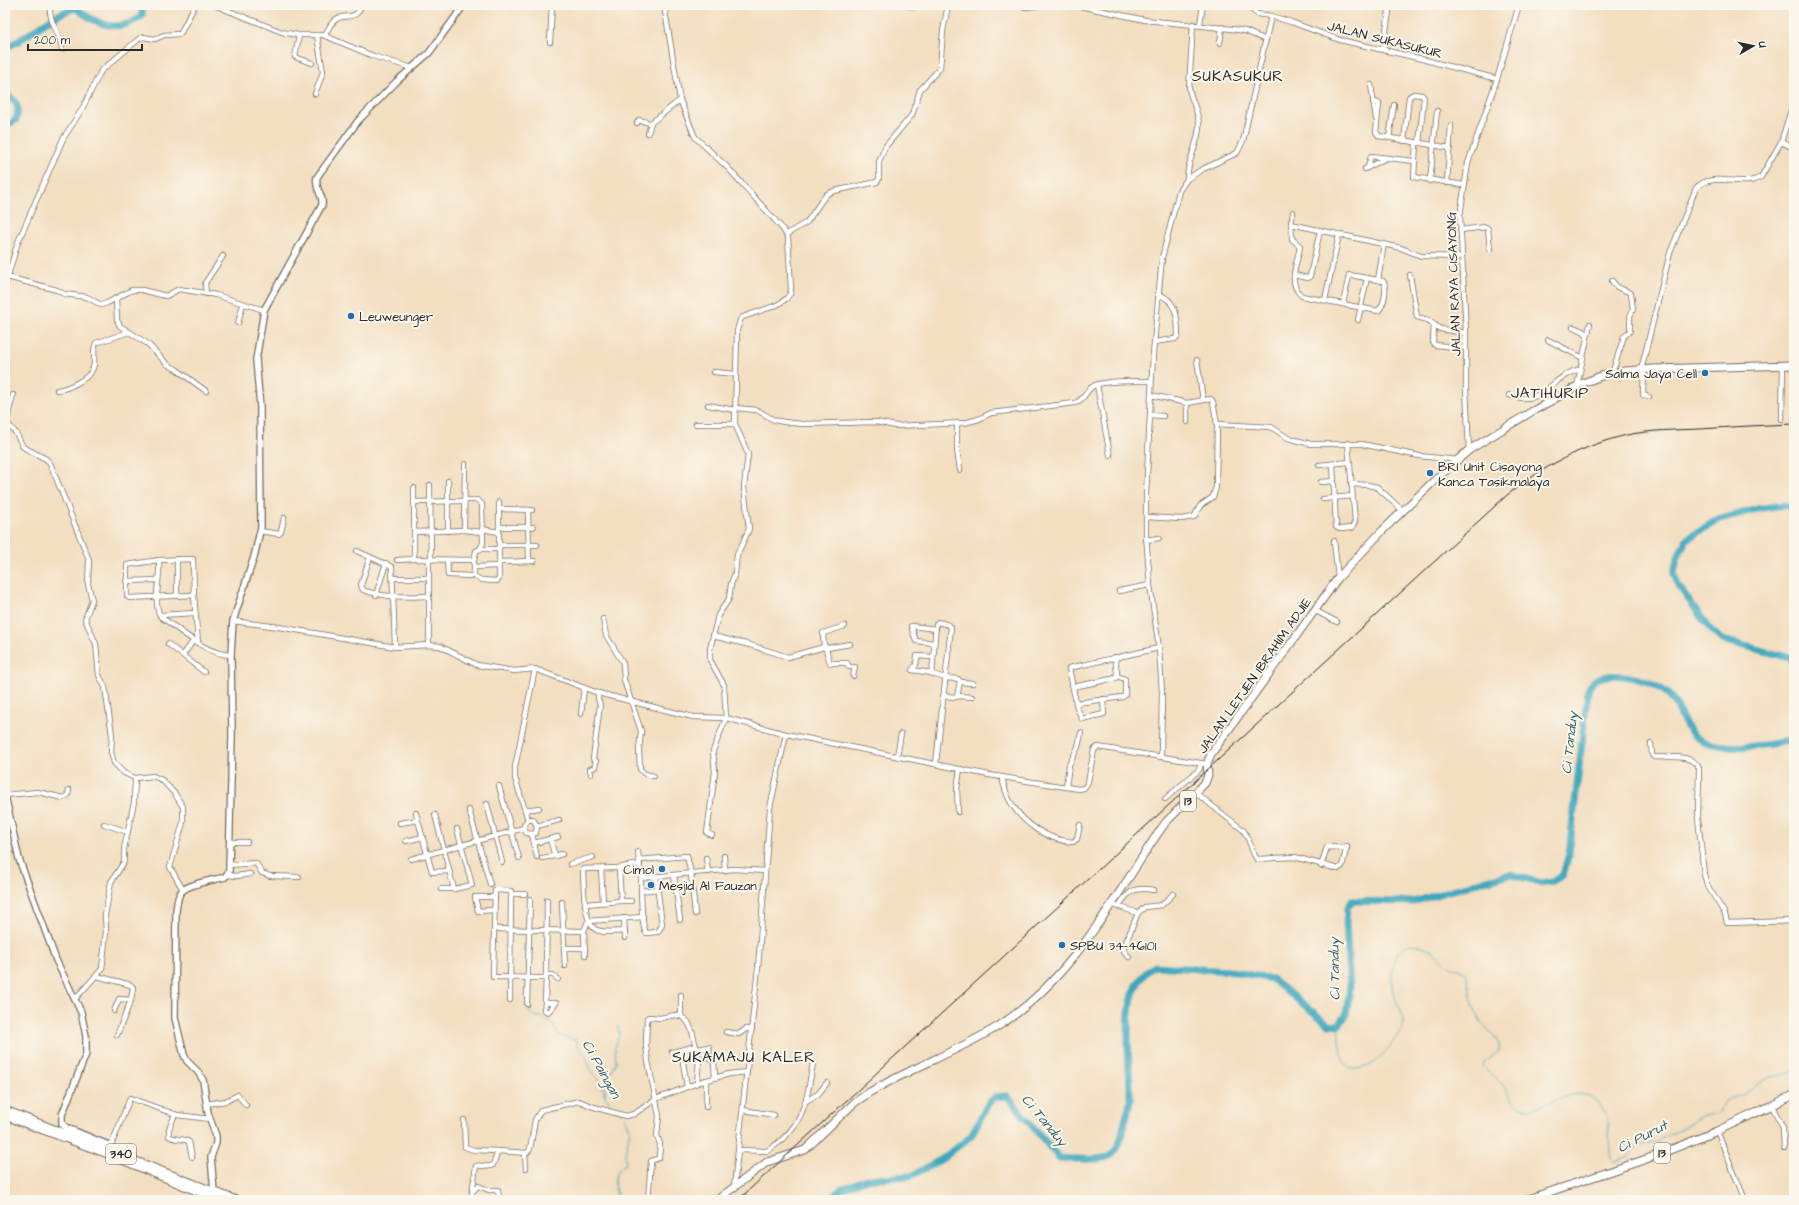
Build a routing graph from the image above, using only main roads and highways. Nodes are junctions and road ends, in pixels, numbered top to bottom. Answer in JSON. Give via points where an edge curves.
{"nodes":[{"id":1,"x":1794,"y":365,"type":"edge"},
{"id":2,"x":1794,"y":1095,"type":"edge"},
{"id":3,"x":5,"y":1110,"type":"edge"},
{"id":4,"x":5,"y":1116,"type":"edge"},
{"id":5,"x":109,"y":1150,"type":"junction"},
{"id":6,"x":216,"y":1198,"type":"edge"},
{"id":7,"x":236,"y":1200,"type":"edge"},
{"id":8,"x":717,"y":1200,"type":"edge"},
{"id":9,"x":1526,"y":1200,"type":"edge"}],
"edges":[{"from":1,"to":8,"type":"main road","name":"JALAN LETJEN IBRAHIM ADJIE","number":"13","via":[[1640,370],[1601,376],[1576,386],[1469,450],[1403,511],[1338,578],[1204,764],[1208,775],[1205,783],[1166,822],[1114,905],[1086,941],[1034,998],[1012,1016],[980,1036],[870,1092],[854,1103],[805,1150],[767,1162]]},
{"from":2,"to":9,"type":"main road","number":"13","via":[[1717,1131],[1655,1156]]},
{"from":3,"to":5,"type":"main road","number":"340"},
{"from":4,"to":5,"type":"main road","number":"340"},
{"from":5,"to":6,"type":"main road","number":"340"},
{"from":6,"to":7,"type":"main road","number":"340"}]}
